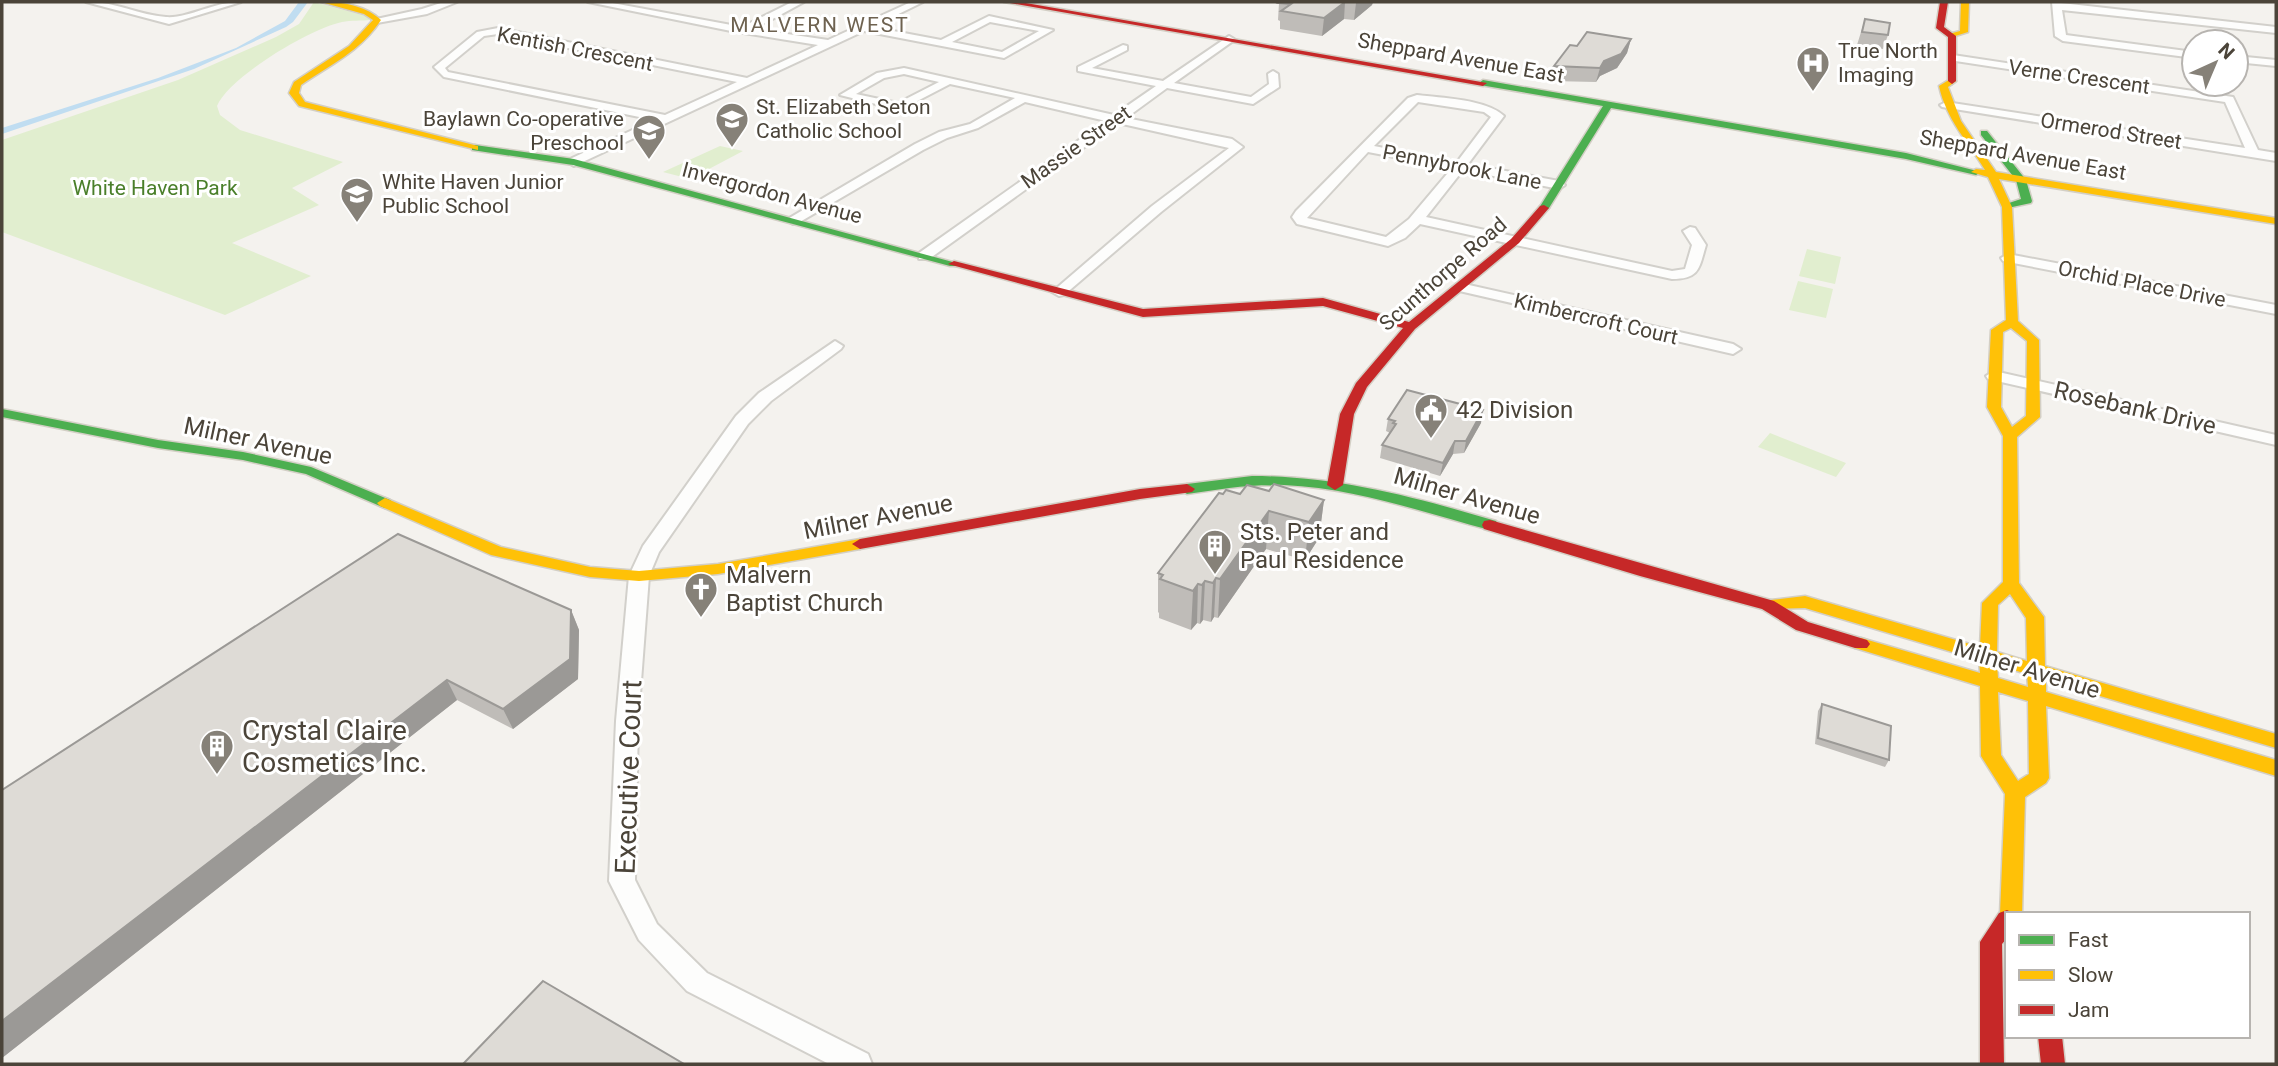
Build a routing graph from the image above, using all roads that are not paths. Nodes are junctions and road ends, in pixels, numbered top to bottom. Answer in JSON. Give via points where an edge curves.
{"nodes":[{"id":1,"x":91,"y":2,"type":"edge"},
{"id":2,"x":236,"y":2,"type":"edge"},
{"id":3,"x":325,"y":2,"type":"edge"},
{"id":4,"x":452,"y":2,"type":"edge"},
{"id":5,"x":593,"y":2,"type":"edge"},
{"id":6,"x":799,"y":2,"type":"edge"},
{"id":7,"x":918,"y":2,"type":"edge"},
{"id":8,"x":1008,"y":2,"type":"edge"},
{"id":9,"x":1944,"y":2,"type":"edge"},
{"id":10,"x":1965,"y":2,"type":"edge"},
{"id":11,"x":2057,"y":4,"type":"edge"},
{"id":12,"x":377,"y":20,"type":"junction"},
{"id":13,"x":863,"y":28,"type":"junction"},
{"id":14,"x":743,"y":30,"type":"junction"},
{"id":15,"x":2276,"y":30,"type":"edge"},
{"id":16,"x":1952,"y":36,"type":"junction"},
{"id":17,"x":1229,"y":39,"type":"junction"},
{"id":18,"x":829,"y":43,"type":"junction"},
{"id":19,"x":943,"y":43,"type":"junction"},
{"id":20,"x":1123,"y":48,"type":"dead end"},
{"id":21,"x":2180,"y":53,"type":"edge"},
{"id":22,"x":1953,"y":58,"type":"junction"},
{"id":23,"x":2250,"y":60,"type":"edge"},
{"id":24,"x":2276,"y":63,"type":"edge"},
{"id":25,"x":1273,"y":74,"type":"dead end"},
{"id":26,"x":748,"y":81,"type":"junction"},
{"id":27,"x":948,"y":81,"type":"junction"},
{"id":28,"x":1952,"y":81,"type":"junction"},
{"id":29,"x":1164,"y":84,"type":"junction"},
{"id":30,"x":1023,"y":97,"type":"junction"},
{"id":31,"x":1608,"y":105,"type":"junction"},
{"id":32,"x":1946,"y":105,"type":"junction"},
{"id":33,"x":1968,"y":108,"type":"junction"},
{"id":34,"x":665,"y":119,"type":"junction"},
{"id":35,"x":1115,"y":120,"type":"junction"},
{"id":36,"x":1366,"y":148,"type":"junction"},
{"id":37,"x":2253,"y":154,"type":"junction"},
{"id":38,"x":2276,"y":158,"type":"edge"},
{"id":39,"x":574,"y":162,"type":"junction"},
{"id":40,"x":1458,"y":166,"type":"junction"},
{"id":41,"x":1989,"y":170,"type":"junction"},
{"id":42,"x":2018,"y":175,"type":"junction"},
{"id":43,"x":1559,"y":185,"type":"junction"},
{"id":44,"x":2007,"y":208,"type":"junction"},
{"id":45,"x":1418,"y":219,"type":"junction"},
{"id":46,"x":793,"y":220,"type":"junction"},
{"id":47,"x":2276,"y":221,"type":"edge"},
{"id":48,"x":1690,"y":231,"type":"dead end"},
{"id":49,"x":1515,"y":241,"type":"junction"},
{"id":50,"x":924,"y":256,"type":"junction"},
{"id":51,"x":2008,"y":258,"type":"junction"},
{"id":52,"x":1460,"y":287,"type":"junction"},
{"id":53,"x":1059,"y":292,"type":"junction"},
{"id":54,"x":2276,"y":310,"type":"edge"},
{"id":55,"x":2012,"y":322,"type":"junction"},
{"id":56,"x":1411,"y":326,"type":"junction"},
{"id":57,"x":835,"y":346,"type":"dead end"},
{"id":58,"x":1733,"y":349,"type":"dead end"},
{"id":59,"x":1994,"y":376,"type":"junction"},
{"id":60,"x":2032,"y":384,"type":"junction"},
{"id":61,"x":2,"y":413,"type":"edge"},
{"id":62,"x":2010,"y":436,"type":"junction"},
{"id":63,"x":2276,"y":440,"type":"edge"},
{"id":64,"x":1335,"y":485,"type":"junction"},
{"id":65,"x":639,"y":576,"type":"junction"},
{"id":66,"x":2011,"y":584,"type":"junction"},
{"id":67,"x":1768,"y":605,"type":"junction"},
{"id":68,"x":1988,"y":656,"type":"junction"},
{"id":69,"x":2035,"y":669,"type":"junction"},
{"id":70,"x":1991,"y":684,"type":"junction"},
{"id":71,"x":2036,"y":696,"type":"junction"},
{"id":72,"x":2276,"y":741,"type":"edge"},
{"id":73,"x":2276,"y":768,"type":"edge"},
{"id":74,"x":2015,"y":793,"type":"junction"},
{"id":75,"x":2011,"y":912,"type":"edge"},
{"id":76,"x":2005,"y":923,"type":"edge"},
{"id":77,"x":2050,"y":1038,"type":"edge"},
{"id":78,"x":858,"y":1064,"type":"edge"},
{"id":79,"x":1992,"y":1064,"type":"edge"},
{"id":80,"x":2053,"y":1064,"type":"edge"}],
"edges":[{"from":1,"to":2,"type":"street","via":[[191,25],[211,19],[201,12]]},
{"from":3,"to":12,"type":"main road","via":[[367,12]]},
{"from":4,"to":12,"type":"street"},
{"from":5,"to":14,"type":"street"},
{"from":6,"to":14,"type":"street"},
{"from":7,"to":13,"type":"street"},
{"from":8,"to":17,"type":"main road","name":"Sheppard Avenue East"},
{"from":9,"to":16,"type":"main road","via":[[1940,28]]},
{"from":10,"to":16,"type":"main road","via":[[1964,32]]},
{"from":11,"to":15,"type":"street"},
{"from":11,"to":21,"type":"street","via":[[2063,38]]},
{"from":12,"to":39,"type":"main road","name":"Invergordon Avenue","via":[[359,40],[297,84],[294,93],[298,100],[314,109],[459,146]]},
{"from":13,"to":18,"type":"street"},
{"from":13,"to":19,"type":"street"},
{"from":14,"to":18,"type":"street"},
{"from":16,"to":22,"type":"main road"},
{"from":17,"to":29,"type":"street","name":"Massie Street"},
{"from":17,"to":31,"type":"main road","name":"Sheppard Avenue East"},
{"from":18,"to":26,"type":"street"},
{"from":19,"to":19,"type":"street","via":[[1004,55],[1048,30],[989,19]]},
{"from":20,"to":29,"type":"street","via":[[1082,69]]},
{"from":22,"to":28,"type":"main road"},
{"from":22,"to":37,"type":"street","name":"Verne Crescent","via":[[2229,99]]},
{"from":23,"to":24,"type":"street"},
{"from":25,"to":29,"type":"street","via":[[1275,85],[1253,101]]},
{"from":26,"to":34,"type":"street"},
{"from":26,"to":34,"type":"street","name":"Kentish Crescent","via":[[498,31],[481,34],[439,67],[444,74],[491,85]]},
{"from":27,"to":27,"type":"street","via":[[896,71],[846,95],[900,107]]},
{"from":27,"to":30,"type":"street"},
{"from":28,"to":32,"type":"main road","via":[[1943,86]]},
{"from":28,"to":33,"type":"main road","via":[[1962,88]]},
{"from":29,"to":35,"type":"street","name":"Massie Street"},
{"from":30,"to":35,"type":"street"},
{"from":30,"to":46,"type":"street","via":[[974,126],[943,135],[911,152]]},
{"from":31,"to":41,"type":"main road","name":"Sheppard Avenue East"},
{"from":31,"to":43,"type":"main road","name":"Scunthorpe Road"},
{"from":32,"to":33,"type":"street","name":"Ormerod Street"},
{"from":32,"to":41,"type":"main road"},
{"from":33,"to":37,"type":"street","name":"Ormerod Street"},
{"from":33,"to":42,"type":"main road"},
{"from":34,"to":39,"type":"street"},
{"from":35,"to":50,"type":"street","name":"Massie Street"},
{"from":35,"to":53,"type":"street","via":[[1227,142],[1237,149],[1164,201]]},
{"from":36,"to":40,"type":"street","name":"Pennybrook Lane"},
{"from":36,"to":40,"type":"street","via":[[1417,98],[1496,112],[1498,116]]},
{"from":36,"to":45,"type":"street","via":[[1299,217],[1388,242]]},
{"from":37,"to":38,"type":"street","name":"Ormerod Street"},
{"from":39,"to":46,"type":"main road","name":"Invergordon Avenue"},
{"from":40,"to":43,"type":"street","name":"Pennybrook Lane"},
{"from":40,"to":45,"type":"street"},
{"from":41,"to":42,"type":"main road","name":"Sheppard Avenue East"},
{"from":41,"to":44,"type":"main road","via":[[1997,196]]},
{"from":42,"to":44,"type":"main road","via":[[2027,201]]},
{"from":42,"to":47,"type":"main road","name":"Sheppard Avenue East"},
{"from":43,"to":49,"type":"main road","name":"Scunthorpe Road"},
{"from":44,"to":51,"type":"main road"},
{"from":45,"to":49,"type":"street"},
{"from":46,"to":50,"type":"main road","name":"Invergordon Avenue"},
{"from":48,"to":49,"type":"street","via":[[1699,245],[1691,271],[1684,275]]},
{"from":49,"to":52,"type":"main road","name":"Scunthorpe Road"},
{"from":50,"to":53,"type":"main road","name":"Invergordon Avenue"},
{"from":51,"to":54,"type":"street","name":"Orchid Place Drive"},
{"from":51,"to":55,"type":"main road"},
{"from":52,"to":56,"type":"main road","name":"Scunthorpe Road"},
{"from":52,"to":58,"type":"street","name":"Kimbercroft Court"},
{"from":53,"to":56,"type":"main road","name":"Invergordon Avenue","via":[[1143,313],[1323,302]]},
{"from":55,"to":59,"type":"main road","via":[[1997,330]]},
{"from":55,"to":60,"type":"main road","via":[[2033,340]]},
{"from":56,"to":64,"type":"main road","name":"Scunthorpe Road","via":[[1353,399]]},
{"from":57,"to":65,"type":"street","via":[[765,397],[742,420],[650,551]]},
{"from":59,"to":60,"type":"street","name":"Rosebank Drive"},
{"from":59,"to":62,"type":"main road","via":[[1994,407]]},
{"from":60,"to":62,"type":"main road","via":[[2033,417]]},
{"from":60,"to":63,"type":"street","name":"Rosebank Drive"},
{"from":61,"to":65,"type":"main road","name":"Milner Avenue","via":[[311,471],[497,551],[590,572]]},
{"from":62,"to":66,"type":"main road"},
{"from":64,"to":65,"type":"main road","name":"Milner Avenue","via":[[1215,484],[718,569]]},
{"from":64,"to":67,"type":"main road","name":"Milner Avenue","via":[[1458,515]]},
{"from":65,"to":78,"type":"street","name":"Executive Court","via":[[627,722],[622,881],[648,932],[696,982]]},
{"from":66,"to":68,"type":"main road","via":[[1990,603]]},
{"from":66,"to":69,"type":"main road","via":[[2035,617]]},
{"from":67,"to":68,"type":"main road","name":"Milner Avenue","via":[[1805,602]]},
{"from":67,"to":70,"type":"main road","name":"Milner Avenue","via":[[1802,626]]},
{"from":68,"to":69,"type":"main road","name":"Milner Avenue"},
{"from":68,"to":70,"type":"main road"},
{"from":69,"to":71,"type":"main road"},
{"from":69,"to":72,"type":"main road","name":"Milner Avenue"},
{"from":70,"to":71,"type":"main road","name":"Milner Avenue"},
{"from":70,"to":74,"type":"main road","via":[[1991,756]]},
{"from":71,"to":73,"type":"main road","name":"Milner Avenue"},
{"from":71,"to":74,"type":"main road","via":[[2039,778]]},
{"from":74,"to":75,"type":"main road"},
{"from":76,"to":79,"type":"main road","via":[[1991,943]]},
{"from":77,"to":80,"type":"main road"}]}
